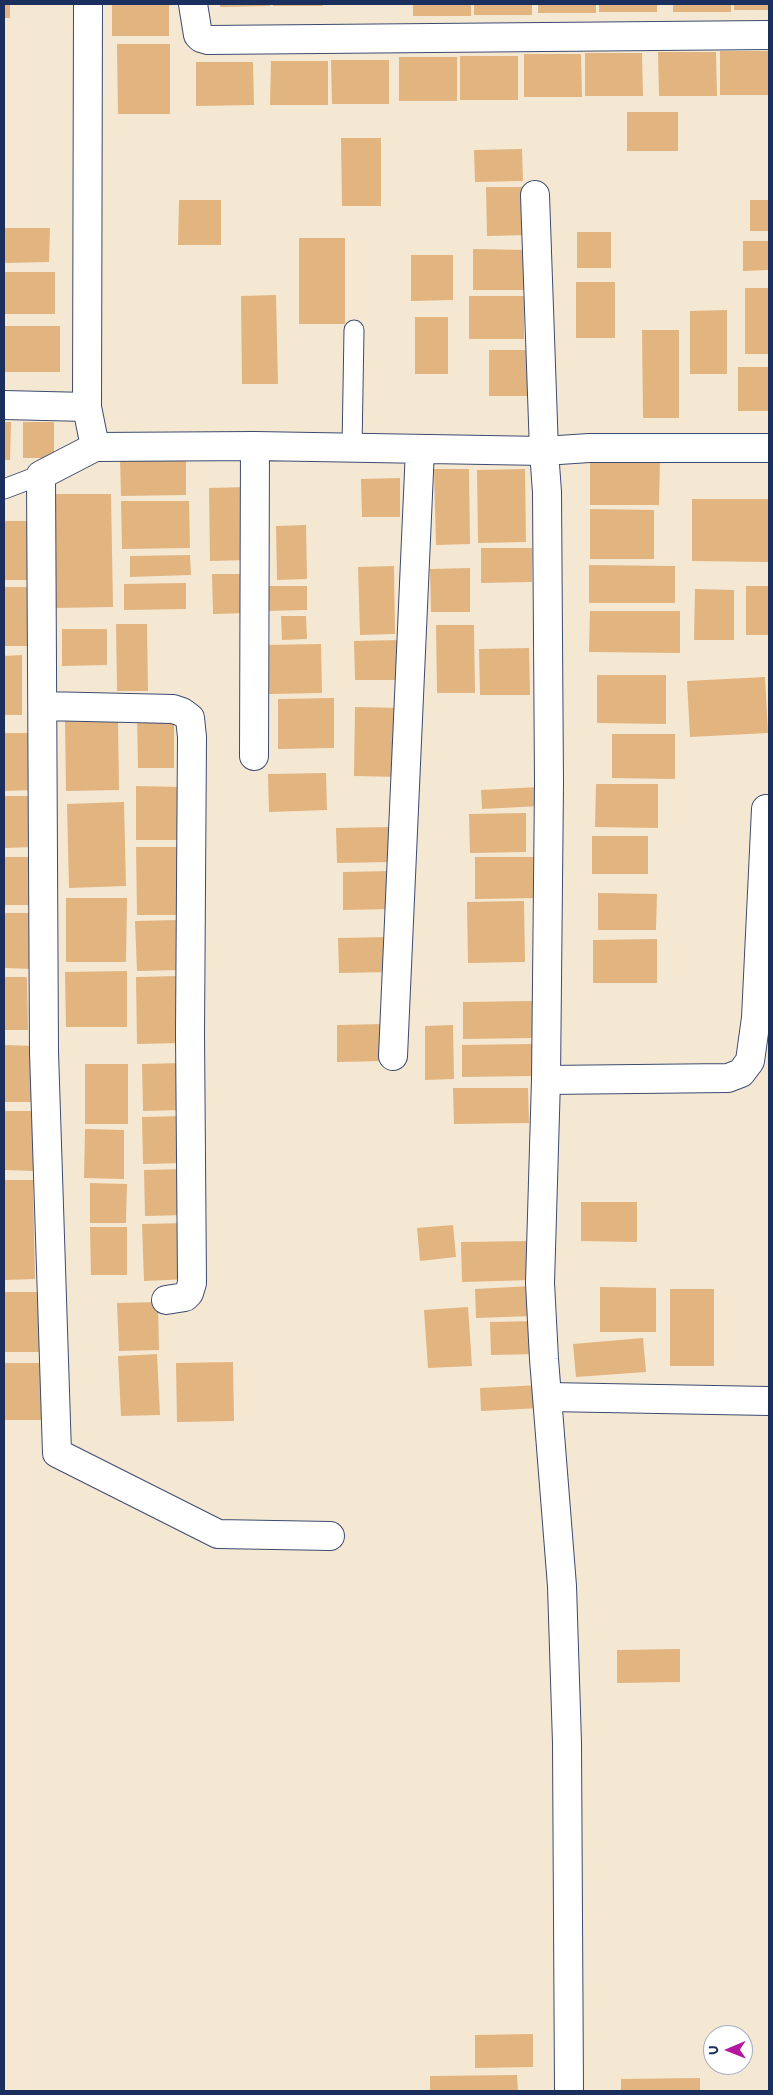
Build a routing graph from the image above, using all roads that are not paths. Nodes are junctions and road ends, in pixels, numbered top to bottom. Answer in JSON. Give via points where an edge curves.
{"nodes":[{"id":1,"x":88,"y":4,"type":"edge"},
{"id":2,"x":193,"y":4,"type":"edge"},
{"id":3,"x":769,"y":36,"type":"edge"},
{"id":4,"x":536,"y":195,"type":"dead end"},
{"id":5,"x":354,"y":330,"type":"dead end"},
{"id":6,"x":4,"y":405,"type":"edge"},
{"id":7,"x":87,"y":407,"type":"junction"},
{"id":8,"x":254,"y":446,"type":"junction"},
{"id":9,"x":95,"y":447,"type":"junction"},
{"id":10,"x":352,"y":448,"type":"junction"},
{"id":11,"x":769,"y":448,"type":"edge"},
{"id":12,"x":420,"y":449,"type":"junction"},
{"id":13,"x":544,"y":451,"type":"junction"},
{"id":14,"x":41,"y":475,"type":"junction"},
{"id":15,"x":4,"y":489,"type":"edge"},
{"id":16,"x":43,"y":706,"type":"junction"},
{"id":17,"x":254,"y":756,"type":"dead end"},
{"id":18,"x":766,"y":809,"type":"dead end"},
{"id":19,"x":393,"y":1056,"type":"dead end"},
{"id":20,"x":546,"y":1080,"type":"junction"},
{"id":21,"x":166,"y":1300,"type":"dead end"},
{"id":22,"x":548,"y":1397,"type":"junction"},
{"id":23,"x":769,"y":1401,"type":"edge"},
{"id":24,"x":330,"y":1536,"type":"dead end"},
{"id":25,"x":569,"y":2091,"type":"edge"}],
"edges":[{"from":1,"to":7,"type":"street"},
{"from":2,"to":3,"type":"street","via":[[198,34],[208,40]]},
{"from":4,"to":13,"type":"street"},
{"from":5,"to":10,"type":"lane"},
{"from":6,"to":7,"type":"street"},
{"from":7,"to":9,"type":"street"},
{"from":8,"to":9,"type":"street"},
{"from":8,"to":10,"type":"street"},
{"from":8,"to":17,"type":"street"},
{"from":9,"to":14,"type":"street"},
{"from":10,"to":12,"type":"street"},
{"from":11,"to":13,"type":"street"},
{"from":12,"to":13,"type":"street"},
{"from":12,"to":19,"type":"street"},
{"from":13,"to":20,"type":"street","via":[[549,784]]},
{"from":14,"to":15,"type":"lane"},
{"from":14,"to":16,"type":"street"},
{"from":16,"to":21,"type":"street","via":[[174,710],[190,718],[192,1283],[185,1297]]},
{"from":16,"to":24,"type":"street","via":[[44,1052],[57,1453],[218,1534]]},
{"from":18,"to":20,"type":"street","via":[[756,1018],[750,1061],[741,1073],[728,1078]]},
{"from":20,"to":22,"type":"street","via":[[540,1283]]},
{"from":22,"to":23,"type":"street"},
{"from":22,"to":25,"type":"street","via":[[562,1586],[567,1743]]}]}
